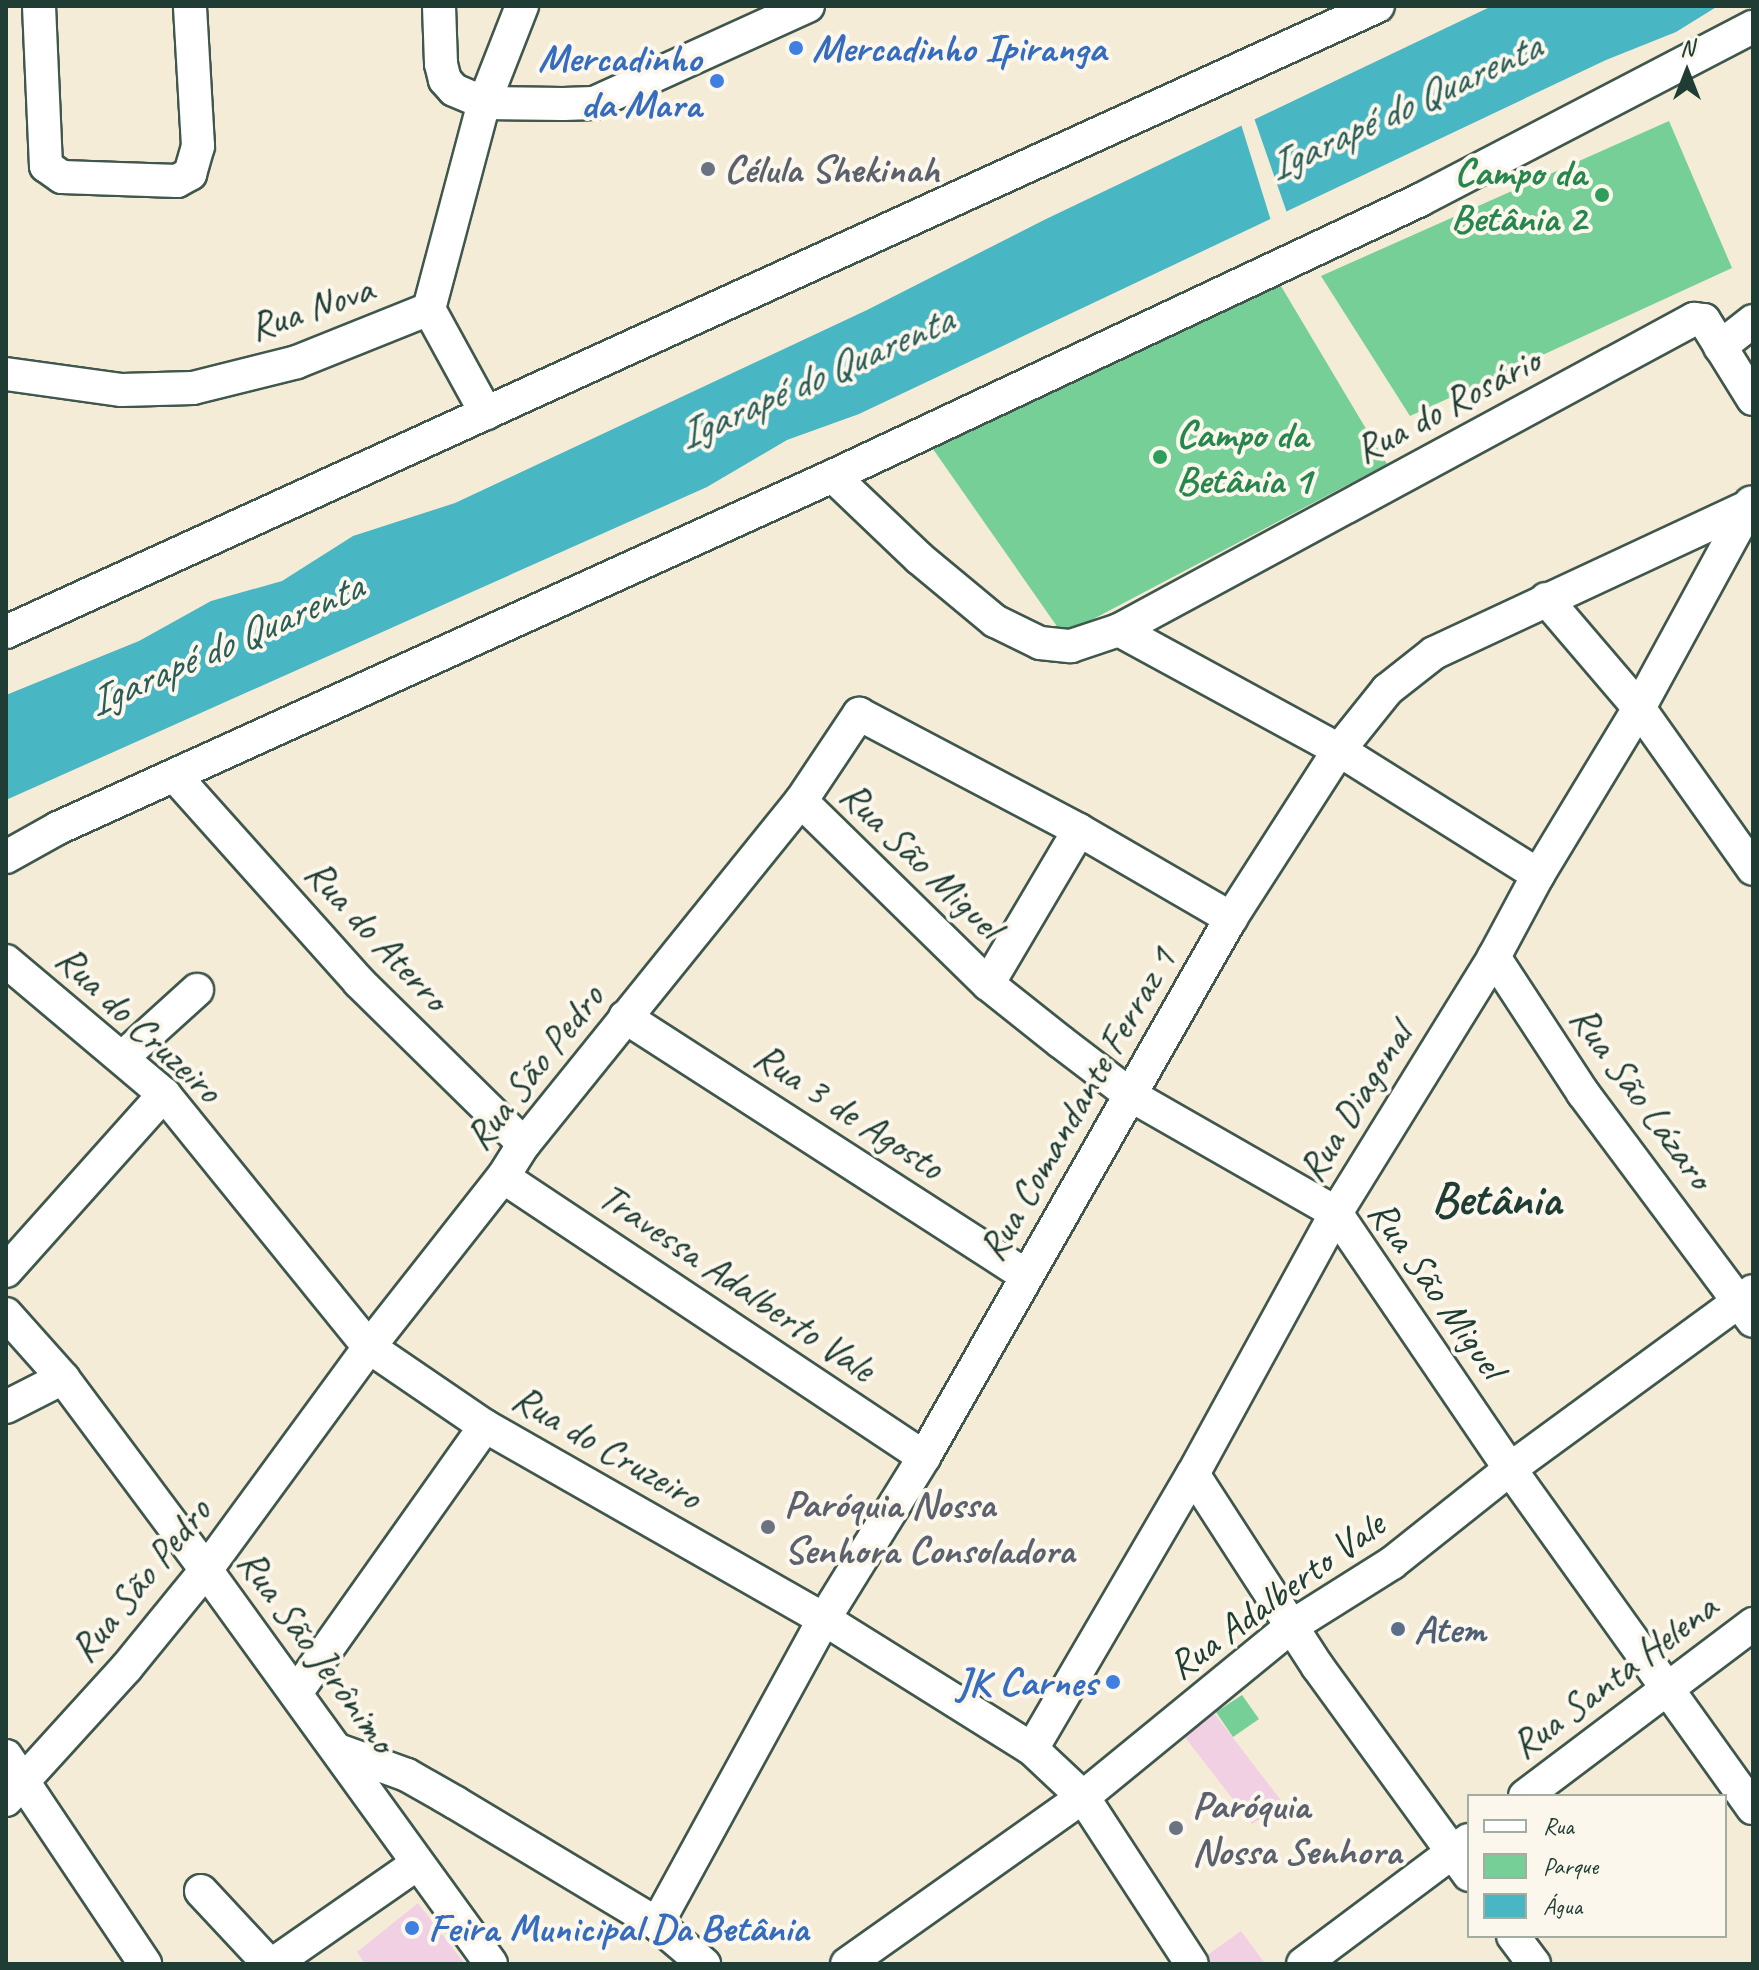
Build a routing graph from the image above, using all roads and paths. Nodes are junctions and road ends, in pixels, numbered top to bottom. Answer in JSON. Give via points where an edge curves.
{"nodes":[{"id":1,"x":39,"y":6,"type":"edge"},
{"id":2,"x":190,"y":6,"type":"edge"},
{"id":3,"x":439,"y":6,"type":"edge"},
{"id":4,"x":522,"y":6,"type":"edge"},
{"id":5,"x":808,"y":6,"type":"edge"},
{"id":6,"x":1378,"y":6,"type":"edge"},
{"id":7,"x":1753,"y":27,"type":"edge"},
{"id":8,"x":484,"y":103,"type":"junction"},
{"id":9,"x":429,"y":309,"type":"junction"},
{"id":10,"x":1753,"y":321,"type":"edge"},
{"id":11,"x":1720,"y":347,"type":"junction"},
{"id":12,"x":6,"y":374,"type":"edge"},
{"id":13,"x":1753,"y":399,"type":"edge"},
{"id":14,"x":486,"y":413,"type":"junction"},
{"id":15,"x":833,"y":476,"type":"junction"},
{"id":16,"x":1750,"y":504,"type":"edge"},
{"id":17,"x":1546,"y":599,"type":"junction"},
{"id":18,"x":1119,"y":630,"type":"junction"},
{"id":19,"x":6,"y":632,"type":"edge"},
{"id":20,"x":1639,"y":708,"type":"junction"},
{"id":21,"x":1339,"y":750,"type":"junction"},
{"id":22,"x":175,"y":776,"type":"junction"},
{"id":23,"x":801,"y":801,"type":"junction"},
{"id":24,"x":1079,"y":830,"type":"junction"},
{"id":25,"x":6,"y":857,"type":"edge"},
{"id":26,"x":1753,"y":869,"type":"edge"},
{"id":27,"x":1538,"y":875,"type":"junction"},
{"id":28,"x":1231,"y":918,"type":"junction"},
{"id":29,"x":1494,"y":957,"type":"junction"},
{"id":30,"x":6,"y":961,"type":"edge"},
{"id":31,"x":988,"y":984,"type":"junction"},
{"id":32,"x":197,"y":990,"type":"dead end"},
{"id":33,"x":625,"y":1017,"type":"junction"},
{"id":34,"x":123,"y":1057,"type":"junction"},
{"id":35,"x":164,"y":1094,"type":"junction"},
{"id":36,"x":1132,"y":1096,"type":"junction"},
{"id":37,"x":524,"y":1144,"type":"junction"},
{"id":38,"x":503,"y":1177,"type":"junction"},
{"id":39,"x":1336,"y":1213,"type":"junction"},
{"id":40,"x":6,"y":1271,"type":"edge"},
{"id":41,"x":1027,"y":1276,"type":"junction"},
{"id":42,"x":1748,"y":1304,"type":"edge"},
{"id":43,"x":7,"y":1316,"type":"edge"},
{"id":44,"x":369,"y":1347,"type":"junction"},
{"id":45,"x":63,"y":1378,"type":"junction"},
{"id":46,"x":6,"y":1407,"type":"edge"},
{"id":47,"x":485,"y":1426,"type":"junction"},
{"id":48,"x":924,"y":1457,"type":"junction"},
{"id":49,"x":1510,"y":1469,"type":"junction"},
{"id":50,"x":1193,"y":1474,"type":"junction"},
{"id":51,"x":206,"y":1570,"type":"junction"},
{"id":52,"x":824,"y":1619,"type":"junction"},
{"id":53,"x":1753,"y":1624,"type":"edge"},
{"id":54,"x":1292,"y":1626,"type":"junction"},
{"id":55,"x":1665,"y":1688,"type":"junction"},
{"id":56,"x":296,"y":1693,"type":"junction"},
{"id":57,"x":1032,"y":1749,"type":"junction"},
{"id":58,"x":338,"y":1750,"type":"junction"},
{"id":59,"x":11,"y":1780,"type":"edge"},
{"id":60,"x":1528,"y":1794,"type":"edge"},
{"id":61,"x":1083,"y":1797,"type":"junction"},
{"id":62,"x":1753,"y":1808,"type":"edge"},
{"id":63,"x":1463,"y":1856,"type":"edge"},
{"id":64,"x":417,"y":1864,"type":"junction"},
{"id":65,"x":201,"y":1891,"type":"dead end"},
{"id":66,"x":657,"y":1924,"type":"junction"},
{"id":67,"x":1514,"y":1938,"type":"edge"},
{"id":68,"x":849,"y":1963,"type":"edge"},
{"id":69,"x":145,"y":1964,"type":"edge"},
{"id":70,"x":271,"y":1964,"type":"edge"},
{"id":71,"x":491,"y":1964,"type":"edge"},
{"id":72,"x":704,"y":1964,"type":"edge"},
{"id":73,"x":1192,"y":1964,"type":"edge"},
{"id":74,"x":1303,"y":1964,"type":"edge"},
{"id":75,"x":1534,"y":1964,"type":"edge"}],
"edges":[{"from":1,"to":2,"type":"street","via":[[46,166],[62,177],[177,181],[196,164],[198,146]]},
{"from":3,"to":8,"type":"street","via":[[445,80],[454,90]]},
{"from":4,"to":8,"type":"street","name":"Rua Nova"},
{"from":5,"to":8,"type":"street","via":[[594,103]]},
{"from":6,"to":14,"type":"street"},
{"from":7,"to":15,"type":"street","via":[[1420,200]]},
{"from":8,"to":9,"type":"street","name":"Rua Nova"},
{"from":9,"to":12,"type":"street","name":"Rua Nova","via":[[297,362],[193,388],[122,390]]},
{"from":9,"to":14,"type":"street"},
{"from":10,"to":11,"type":"street"},
{"from":11,"to":13,"type":"street"},
{"from":11,"to":18,"type":"street","name":"Rua do Rosário","via":[[1704,320],[1694,319]]},
{"from":14,"to":19,"type":"street"},
{"from":15,"to":18,"type":"street","name":"Rua do Rosário","via":[[995,621],[1040,643],[1071,646]]},
{"from":15,"to":22,"type":"street"},
{"from":16,"to":17,"type":"street","name":"Rua Comandante Ferraz 1"},
{"from":16,"to":20,"type":"street","name":"Rua Diagonal"},
{"from":17,"to":20,"type":"street"},
{"from":17,"to":21,"type":"street","name":"Rua Comandante Ferraz 1","via":[[1434,653],[1387,690]]},
{"from":18,"to":21,"type":"street"},
{"from":20,"to":26,"type":"street"},
{"from":20,"to":27,"type":"street","name":"Rua Diagonal"},
{"from":21,"to":27,"type":"street"},
{"from":21,"to":28,"type":"street","name":"Rua Comandante Ferraz 1"},
{"from":22,"to":25,"type":"street"},
{"from":22,"to":37,"type":"street","name":"Rua do Aterro","via":[[359,982]]},
{"from":23,"to":24,"type":"street","name":"Rua São Pedro","via":[[859,714]]},
{"from":23,"to":31,"type":"street","name":"Rua São Miguel"},
{"from":23,"to":33,"type":"street","name":"Rua São Pedro"},
{"from":24,"to":28,"type":"street","name":"Rua São Pedro"},
{"from":24,"to":31,"type":"street"},
{"from":27,"to":29,"type":"street","name":"Rua Diagonal"},
{"from":28,"to":36,"type":"street","name":"Rua Comandante Ferraz 1"},
{"from":29,"to":39,"type":"street","name":"Rua Diagonal"},
{"from":29,"to":42,"type":"street","name":"Rua São Lázaro","via":[[1583,1093]]},
{"from":30,"to":34,"type":"street","name":"Rua do Cruzeiro"},
{"from":31,"to":36,"type":"street","name":"Rua São Miguel"},
{"from":32,"to":34,"type":"street"},
{"from":33,"to":37,"type":"street","name":"Rua São Pedro"},
{"from":33,"to":41,"type":"street","name":"Rua 3 de Agosto"},
{"from":34,"to":35,"type":"street","name":"Rua do Cruzeiro"},
{"from":35,"to":40,"type":"street"},
{"from":35,"to":44,"type":"street","name":"Rua do Cruzeiro"},
{"from":36,"to":39,"type":"street","name":"Rua São Miguel"},
{"from":36,"to":41,"type":"street","name":"Rua Comandante Ferraz 1"},
{"from":37,"to":38,"type":"street","name":"Rua São Pedro"},
{"from":38,"to":44,"type":"street","name":"Rua São Pedro"},
{"from":38,"to":48,"type":"street","name":"Travessa Adalberto Vale"},
{"from":39,"to":49,"type":"street","name":"Rua São Miguel"},
{"from":39,"to":50,"type":"street","name":"Rua Diagonal"},
{"from":41,"to":48,"type":"street","name":"Rua Comandante Ferraz 1"},
{"from":42,"to":49,"type":"street","name":"Rua Adalberto Vale"},
{"from":43,"to":45,"type":"street","name":"Rua São Jerônimo"},
{"from":44,"to":47,"type":"street","name":"Rua do Cruzeiro"},
{"from":44,"to":51,"type":"street","name":"Rua São Pedro"},
{"from":45,"to":46,"type":"street"},
{"from":45,"to":51,"type":"street","name":"Rua São Jerônimo"},
{"from":47,"to":52,"type":"street","name":"Rua do Cruzeiro"},
{"from":47,"to":56,"type":"street"},
{"from":48,"to":52,"type":"street","name":"Rua Comandante Ferraz 1"},
{"from":49,"to":54,"type":"street","name":"Rua Adalberto Vale","via":[[1392,1563]]},
{"from":49,"to":55,"type":"street","name":"Rua São Miguel"},
{"from":50,"to":54,"type":"street"},
{"from":50,"to":57,"type":"street","name":"Rua Diagonal"},
{"from":51,"to":56,"type":"street","name":"Rua São Jerônimo"},
{"from":51,"to":59,"type":"street","name":"Rua São Pedro","via":[[127,1667]]},
{"from":52,"to":57,"type":"street","name":"Rua do Cruzeiro"},
{"from":52,"to":66,"type":"street","name":"Rua Comandante Ferraz 1"},
{"from":53,"to":55,"type":"street","name":"Rua Santa Helena"},
{"from":54,"to":61,"type":"street","name":"Rua Adalberto Vale"},
{"from":54,"to":63,"type":"street"},
{"from":55,"to":60,"type":"street","name":"Rua Santa Helena"},
{"from":55,"to":62,"type":"street","name":"Rua São Miguel"},
{"from":56,"to":58,"type":"street","name":"Rua São Jerônimo"},
{"from":57,"to":61,"type":"street","name":"Rua do Cruzeiro"},
{"from":58,"to":64,"type":"street","name":"Rua São Jerônimo"},
{"from":58,"to":66,"type":"street","via":[[407,1775]]},
{"from":59,"to":69,"type":"street"},
{"from":61,"to":68,"type":"street","name":"Rua Adalberto Vale"},
{"from":61,"to":73,"type":"street","name":"Rua do Cruzeiro"},
{"from":63,"to":74,"type":"street"},
{"from":64,"to":70,"type":"street"},
{"from":64,"to":71,"type":"street","name":"Rua São Jerônimo"},
{"from":65,"to":70,"type":"street"},
{"from":66,"to":72,"type":"street"},
{"from":67,"to":75,"type":"street"}]}
